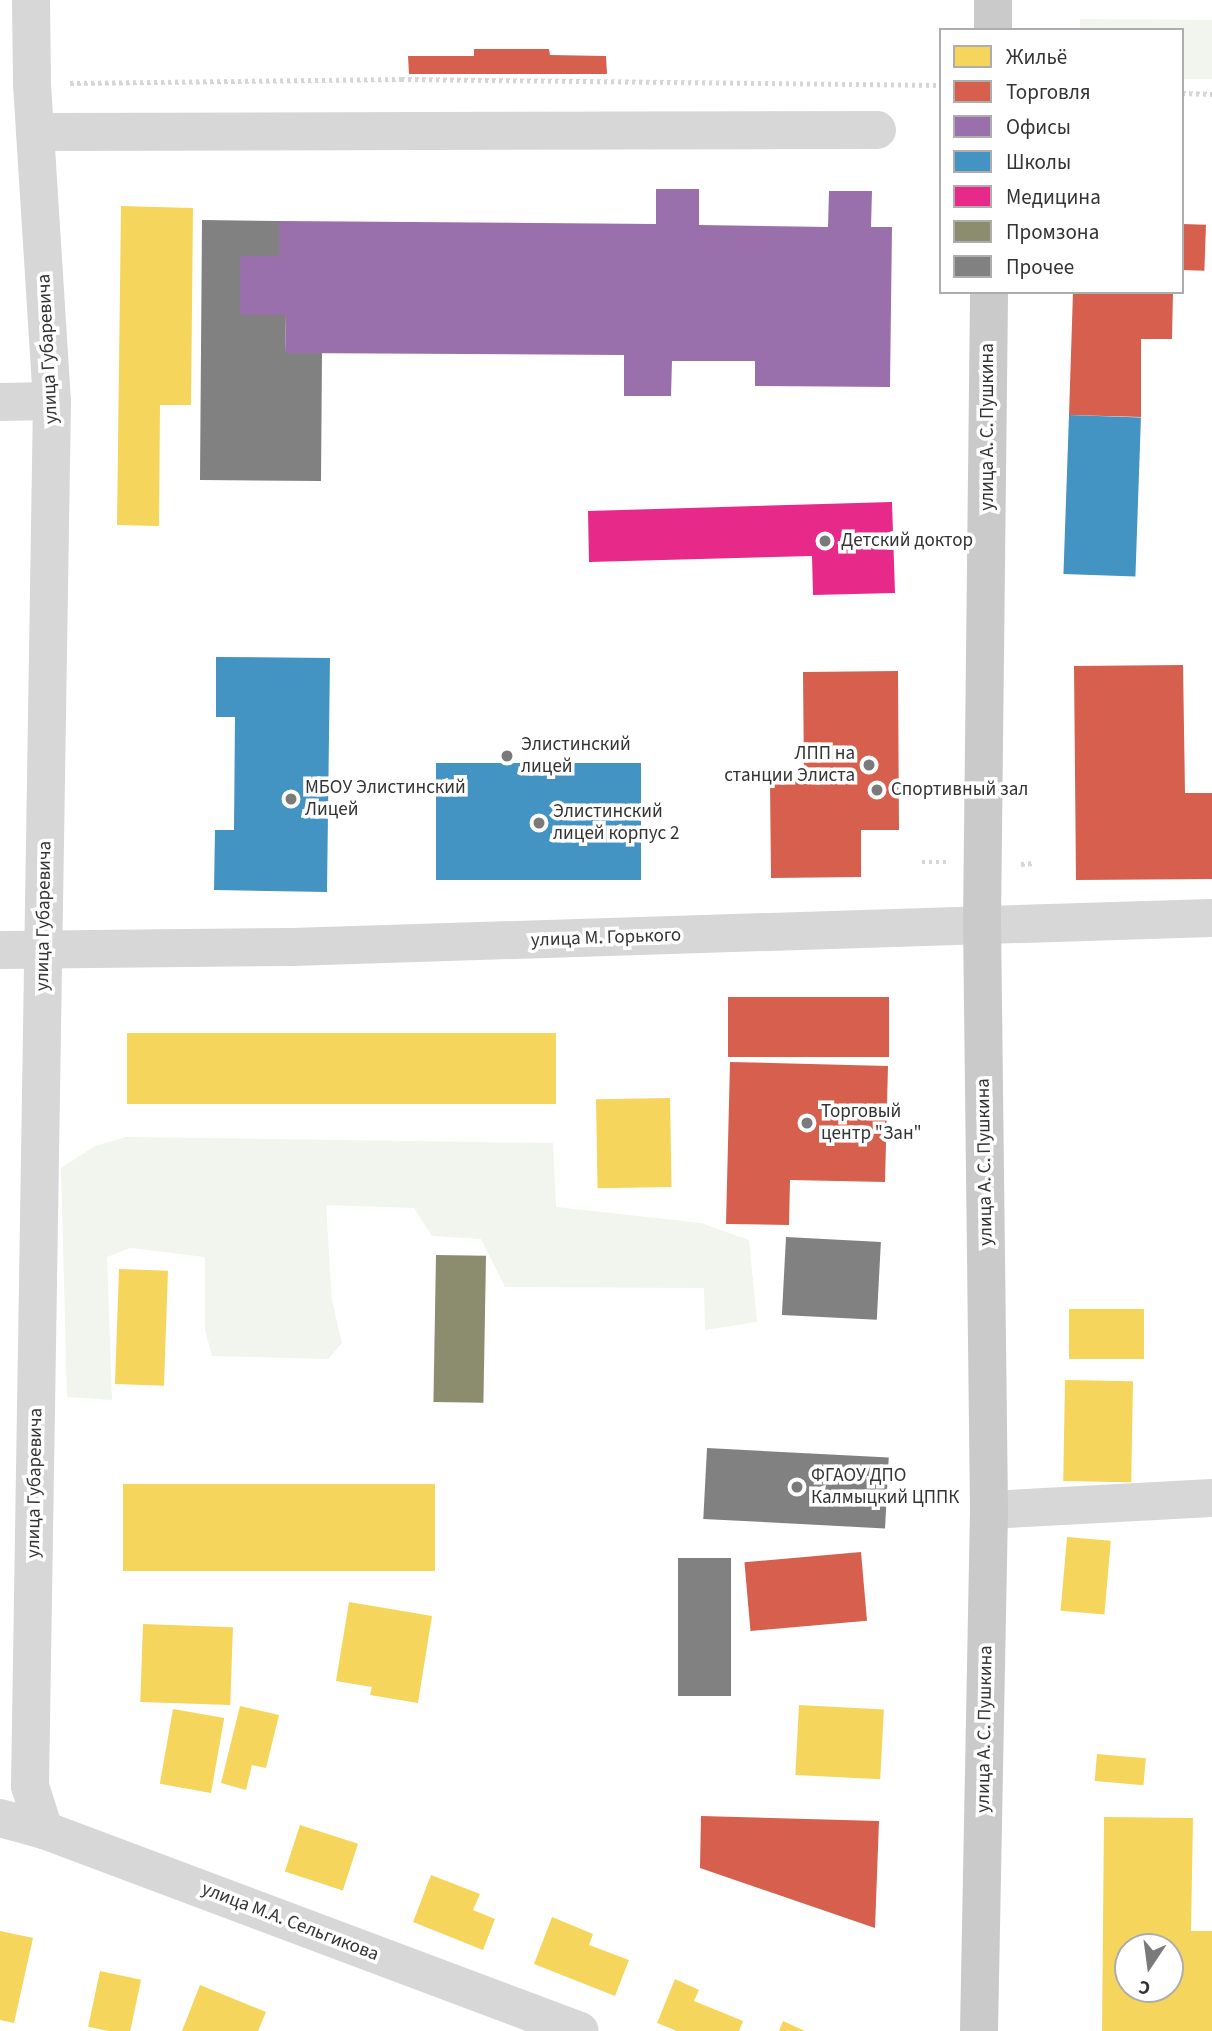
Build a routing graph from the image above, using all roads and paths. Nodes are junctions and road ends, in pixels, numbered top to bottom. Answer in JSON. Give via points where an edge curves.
{"nodes":[{"id":1,"x":31,"y":0,"type":"edge"},
{"id":2,"x":993,"y":0,"type":"edge"},
{"id":3,"x":993,"y":28,"type":"edge"},
{"id":4,"x":65,"y":83,"type":"dead end"},
{"id":5,"x":939,"y":85,"type":"edge"},
{"id":6,"x":1184,"y":93,"type":"edge"},
{"id":7,"x":1212,"y":94,"type":"edge"},
{"id":8,"x":877,"y":130,"type":"dead end"},
{"id":9,"x":35,"y":132,"type":"junction"},
{"id":10,"x":989,"y":294,"type":"edge"},
{"id":11,"x":52,"y":401,"type":"junction"},
{"id":12,"x":0,"y":402,"type":"edge"},
{"id":13,"x":922,"y":862,"type":"dead end"},
{"id":14,"x":949,"y":862,"type":"dead end"},
{"id":15,"x":1212,"y":918,"type":"edge"},
{"id":16,"x":982,"y":923,"type":"junction"},
{"id":17,"x":0,"y":950,"type":"edge"},
{"id":18,"x":44,"y":951,"type":"junction"},
{"id":19,"x":1212,"y":1498,"type":"edge"},
{"id":20,"x":989,"y":1510,"type":"junction"},
{"id":21,"x":0,"y":1818,"type":"edge"},
{"id":22,"x":44,"y":1830,"type":"junction"},
{"id":23,"x":580,"y":2031,"type":"edge"},
{"id":24,"x":979,"y":2031,"type":"edge"}],
"edges":[{"from":1,"to":9,"type":"street","name":"улица Губаревича"},
{"from":2,"to":3,"type":"main road"},
{"from":4,"to":5,"type":"path","via":[[401,79]]},
{"from":6,"to":7,"type":"path"},
{"from":8,"to":9,"type":"street"},
{"from":9,"to":11,"type":"street","name":"улица Губаревича"},
{"from":10,"to":16,"type":"main road","name":"улица А. С. Пушкина"},
{"from":11,"to":12,"type":"street"},
{"from":11,"to":18,"type":"street","name":"улица Губаревича"},
{"from":13,"to":14,"type":"path"},
{"from":15,"to":16,"type":"street","name":"улица М. Горького"},
{"from":16,"to":18,"type":"street","name":"улица М. Горького","via":[[896,930]]},
{"from":16,"to":20,"type":"main road","name":"улица А. С. Пушкина"},
{"from":17,"to":18,"type":"street","name":"улица М. Горького"},
{"from":18,"to":22,"type":"street","name":"улица Губаревича","via":[[30,1786]]},
{"from":19,"to":20,"type":"street"},
{"from":20,"to":24,"type":"main road","name":"улица А. С. Пушкина"},
{"from":21,"to":22,"type":"street","name":"улица М.А. Сельгикова"},
{"from":22,"to":23,"type":"street","name":"улица М.А. Сельгикова"}]}
